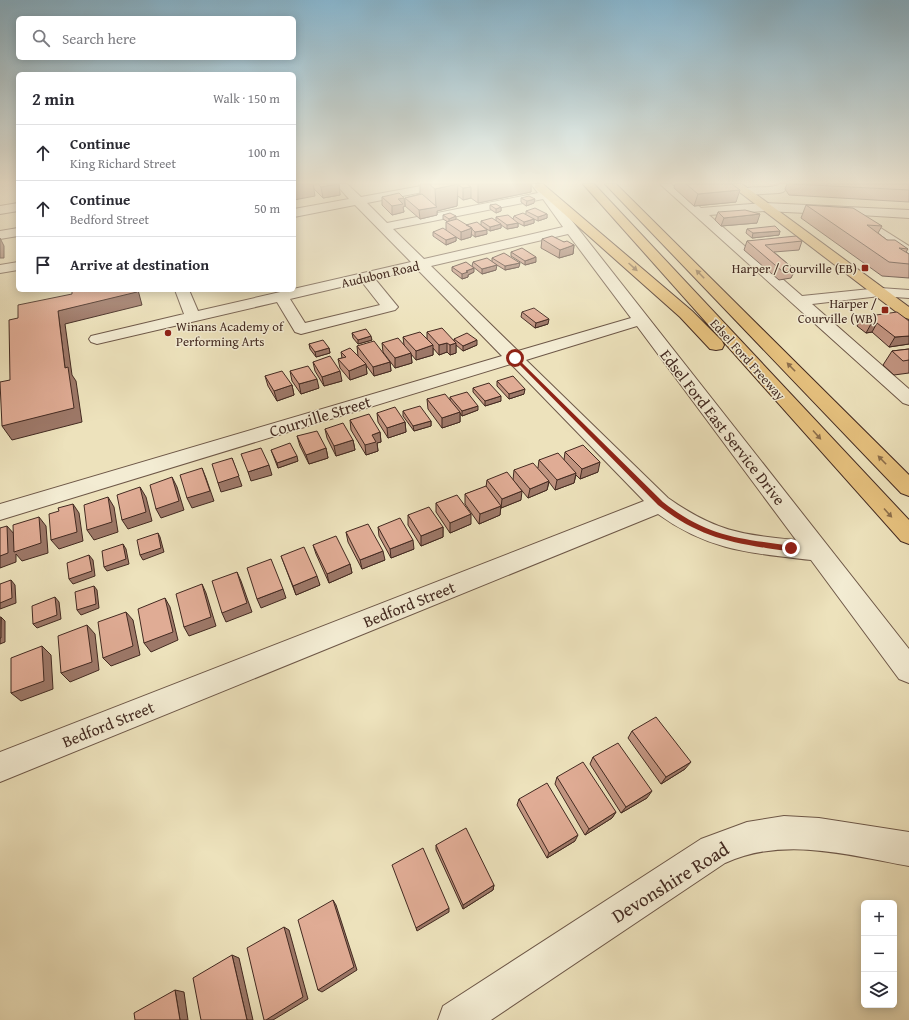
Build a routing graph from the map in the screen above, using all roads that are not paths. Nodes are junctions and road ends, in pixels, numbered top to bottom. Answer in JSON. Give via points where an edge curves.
{"nodes":[{"id":1,"x":16,"y":232,"type":"edge"},
{"id":2,"x":390,"y":232,"type":"edge"},
{"id":3,"x":560,"y":232,"type":"edge"},
{"id":4,"x":573,"y":232,"type":"edge"},
{"id":5,"x":591,"y":232,"type":"edge"},
{"id":6,"x":632,"y":232,"type":"edge"},
{"id":7,"x":657,"y":232,"type":"edge"},
{"id":8,"x":720,"y":232,"type":"edge"},
{"id":9,"x":798,"y":232,"type":"edge"},
{"id":10,"x":877,"y":232,"type":"edge"},
{"id":11,"x":0,"y":235,"type":"edge"},
{"id":12,"x":909,"y":252,"type":"edge"},
{"id":13,"x":422,"y":264,"type":"junction"},
{"id":14,"x":16,"y":266,"type":"edge"},
{"id":15,"x":0,"y":269,"type":"edge"},
{"id":16,"x":366,"y":277,"type":"junction"},
{"id":17,"x":296,"y":291,"type":"edge"},
{"id":18,"x":183,"y":292,"type":"edge"},
{"id":19,"x":288,"y":292,"type":"edge"},
{"id":20,"x":880,"y":292,"type":"junction"},
{"id":21,"x":909,"y":294,"type":"edge"},
{"id":22,"x":273,"y":295,"type":"edge"},
{"id":23,"x":799,"y":301,"type":"junction"},
{"id":24,"x":909,"y":314,"type":"edge"},
{"id":25,"x":193,"y":317,"type":"junction"},
{"id":26,"x":640,"y":320,"type":"junction"},
{"id":27,"x":97,"y":339,"type":"dead end"},
{"id":28,"x":515,"y":358,"type":"junction"},
{"id":29,"x":909,"y":399,"type":"edge"},
{"id":30,"x":791,"y":406,"type":"junction"},
{"id":31,"x":909,"y":488,"type":"edge"},
{"id":32,"x":660,"y":504,"type":"junction"},
{"id":33,"x":0,"y":512,"type":"edge"},
{"id":34,"x":909,"y":535,"type":"edge"},
{"id":35,"x":819,"y":552,"type":"junction"},
{"id":36,"x":909,"y":670,"type":"edge"},
{"id":37,"x":0,"y":767,"type":"edge"},
{"id":38,"x":909,"y":849,"type":"edge"},
{"id":39,"x":457,"y":1020,"type":"edge"}],
"edges":[{"from":1,"to":11,"type":"street"},
{"from":2,"to":13,"type":"street"},
{"from":3,"to":13,"type":"street","name":"Audubon Road"},
{"from":4,"to":26,"type":"street","name":"Edsel Ford East Service Drive"},
{"from":5,"to":30,"type":"main road","one_way":true,"via":[[686,314],[763,394]]},
{"from":6,"to":30,"type":"main road","name":"Edsel Ford Freeway"},
{"from":31,"to":7,"type":"main road","name":"Edsel Ford Freeway","one_way":true},
{"from":8,"to":23,"type":"street"},
{"from":9,"to":20,"type":"main road"},
{"from":10,"to":12,"type":"street"},
{"from":13,"to":16,"type":"street","name":"Audubon Road"},
{"from":13,"to":28,"type":"street"},
{"from":14,"to":15,"type":"street"},
{"from":16,"to":17,"type":"street","name":"Audubon Road"},
{"from":16,"to":22,"type":"street","via":[[390,307],[301,329]]},
{"from":18,"to":25,"type":"street"},
{"from":19,"to":22,"type":"street","name":"Audubon Road"},
{"from":20,"to":21,"type":"street"},
{"from":20,"to":23,"type":"street"},
{"from":20,"to":24,"type":"main road"},
{"from":22,"to":25,"type":"street","name":"Audubon Road","via":[[231,301]]},
{"from":23,"to":29,"type":"street"},
{"from":25,"to":27,"type":"street","name":"Audubon Road"},
{"from":26,"to":28,"type":"street","name":"Courville Street"},
{"from":26,"to":35,"type":"street","name":"Edsel Ford East Service Drive"},
{"from":28,"to":32,"type":"street"},
{"from":28,"to":33,"type":"street","name":"Courville Street"},
{"from":30,"to":34,"type":"main road","name":"Edsel Ford Freeway","one_way":true},
{"from":32,"to":35,"type":"street","via":[[680,519],[705,532],[733,540]]},
{"from":32,"to":37,"type":"street","name":"Bedford Street"},
{"from":35,"to":36,"type":"street","name":"Edsel Ford East Service Drive"},
{"from":38,"to":39,"type":"street","name":"Devonshire Road","via":[[788,832],[769,833],[740,840],[713,851]]}]}
